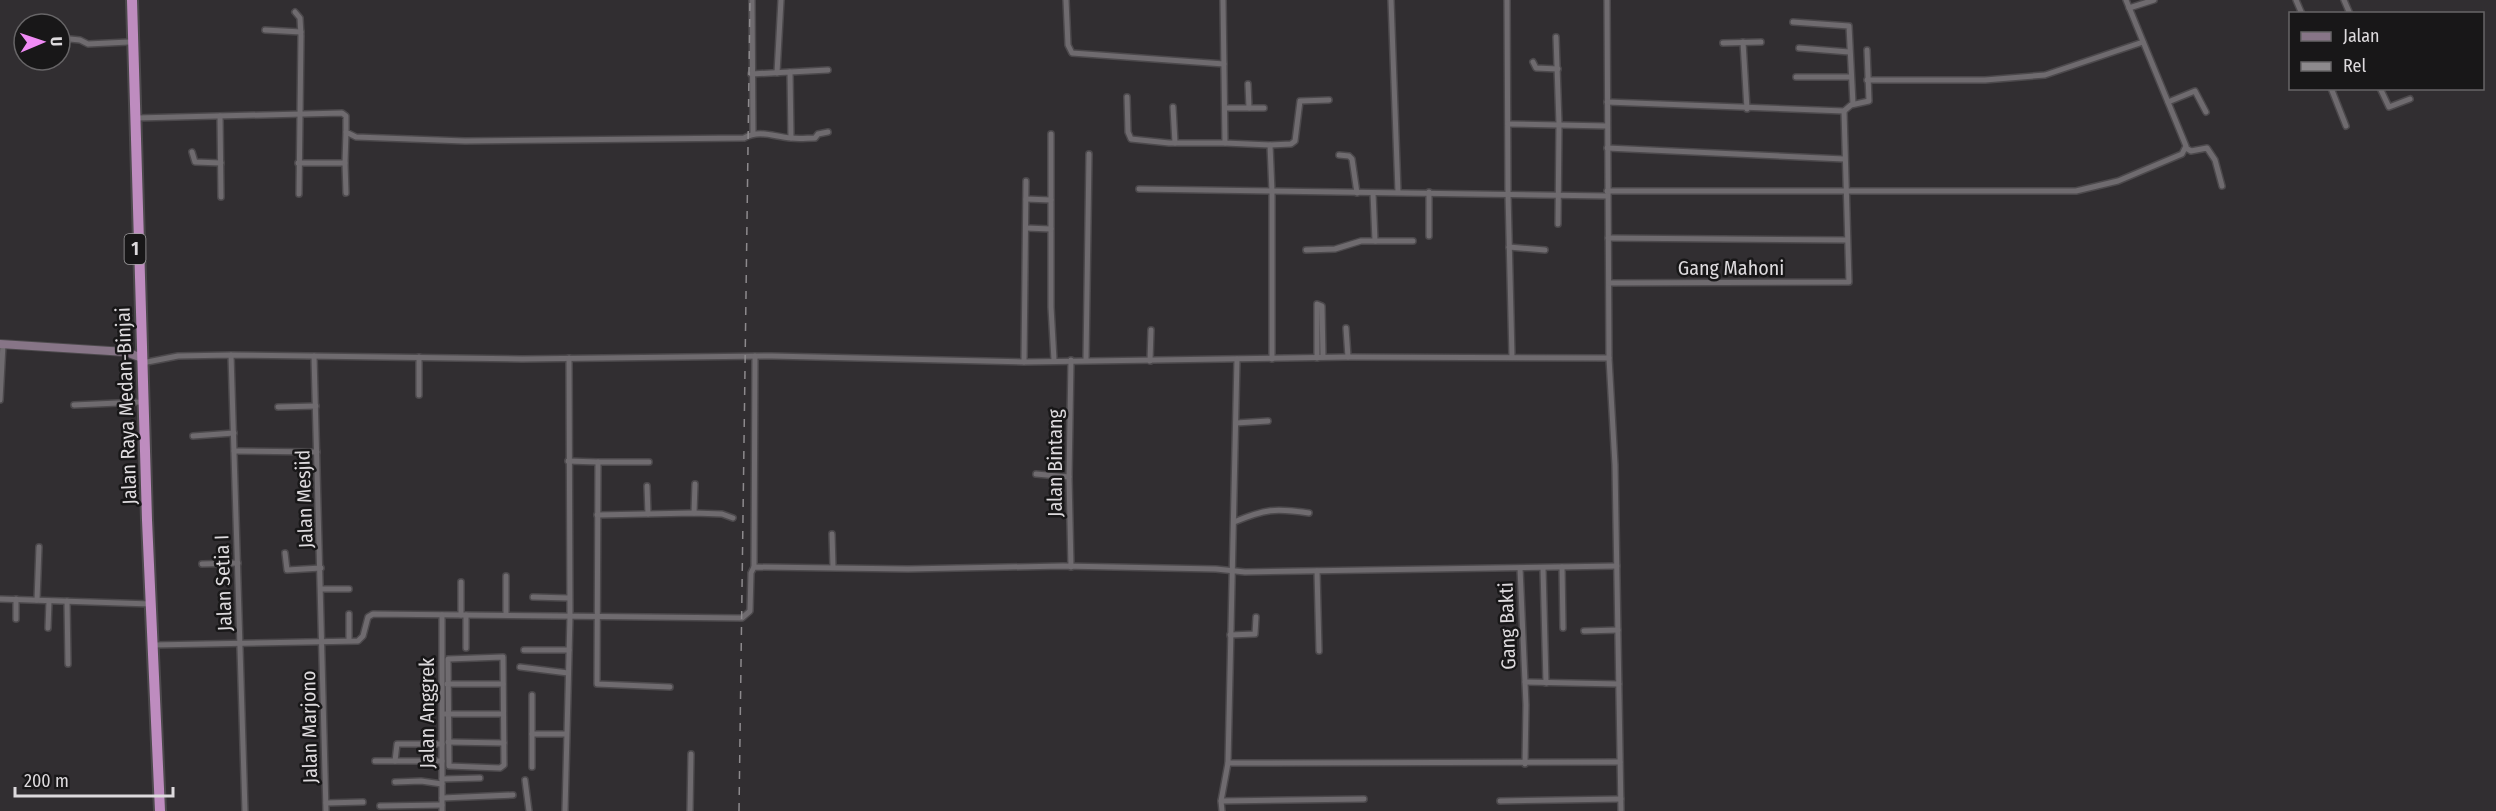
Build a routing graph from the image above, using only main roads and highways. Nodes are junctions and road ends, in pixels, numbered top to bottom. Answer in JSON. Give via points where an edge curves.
{"nodes":[{"id":1,"x":130,"y":0,"type":"edge"},
{"id":2,"x":140,"y":355,"type":"junction"},
{"id":3,"x":148,"y":604,"type":"junction"},
{"id":4,"x":153,"y":811,"type":"edge"},
{"id":5,"x":159,"y":811,"type":"edge"}],
"edges":[{"from":1,"to":2,"type":"highway","name":"Jalan Raya Medan-Binjai","number":"1"},
{"from":1,"to":2,"type":"highway","name":"Jalan Raya Medan-Binjai","number":"1"},
{"from":2,"to":3,"type":"highway","name":"Jalan Raya Medan-Binjai","number":"1"},
{"from":2,"to":3,"type":"highway","name":"Jalan Raya Medan-Binjai","number":"1","via":[[140,507]]},
{"from":3,"to":4,"type":"highway","name":"Jalan Raya Medan-Binjai","number":"1"},
{"from":3,"to":5,"type":"highway","name":"Jalan Raya Medan-Binjai","number":"1"}]}
